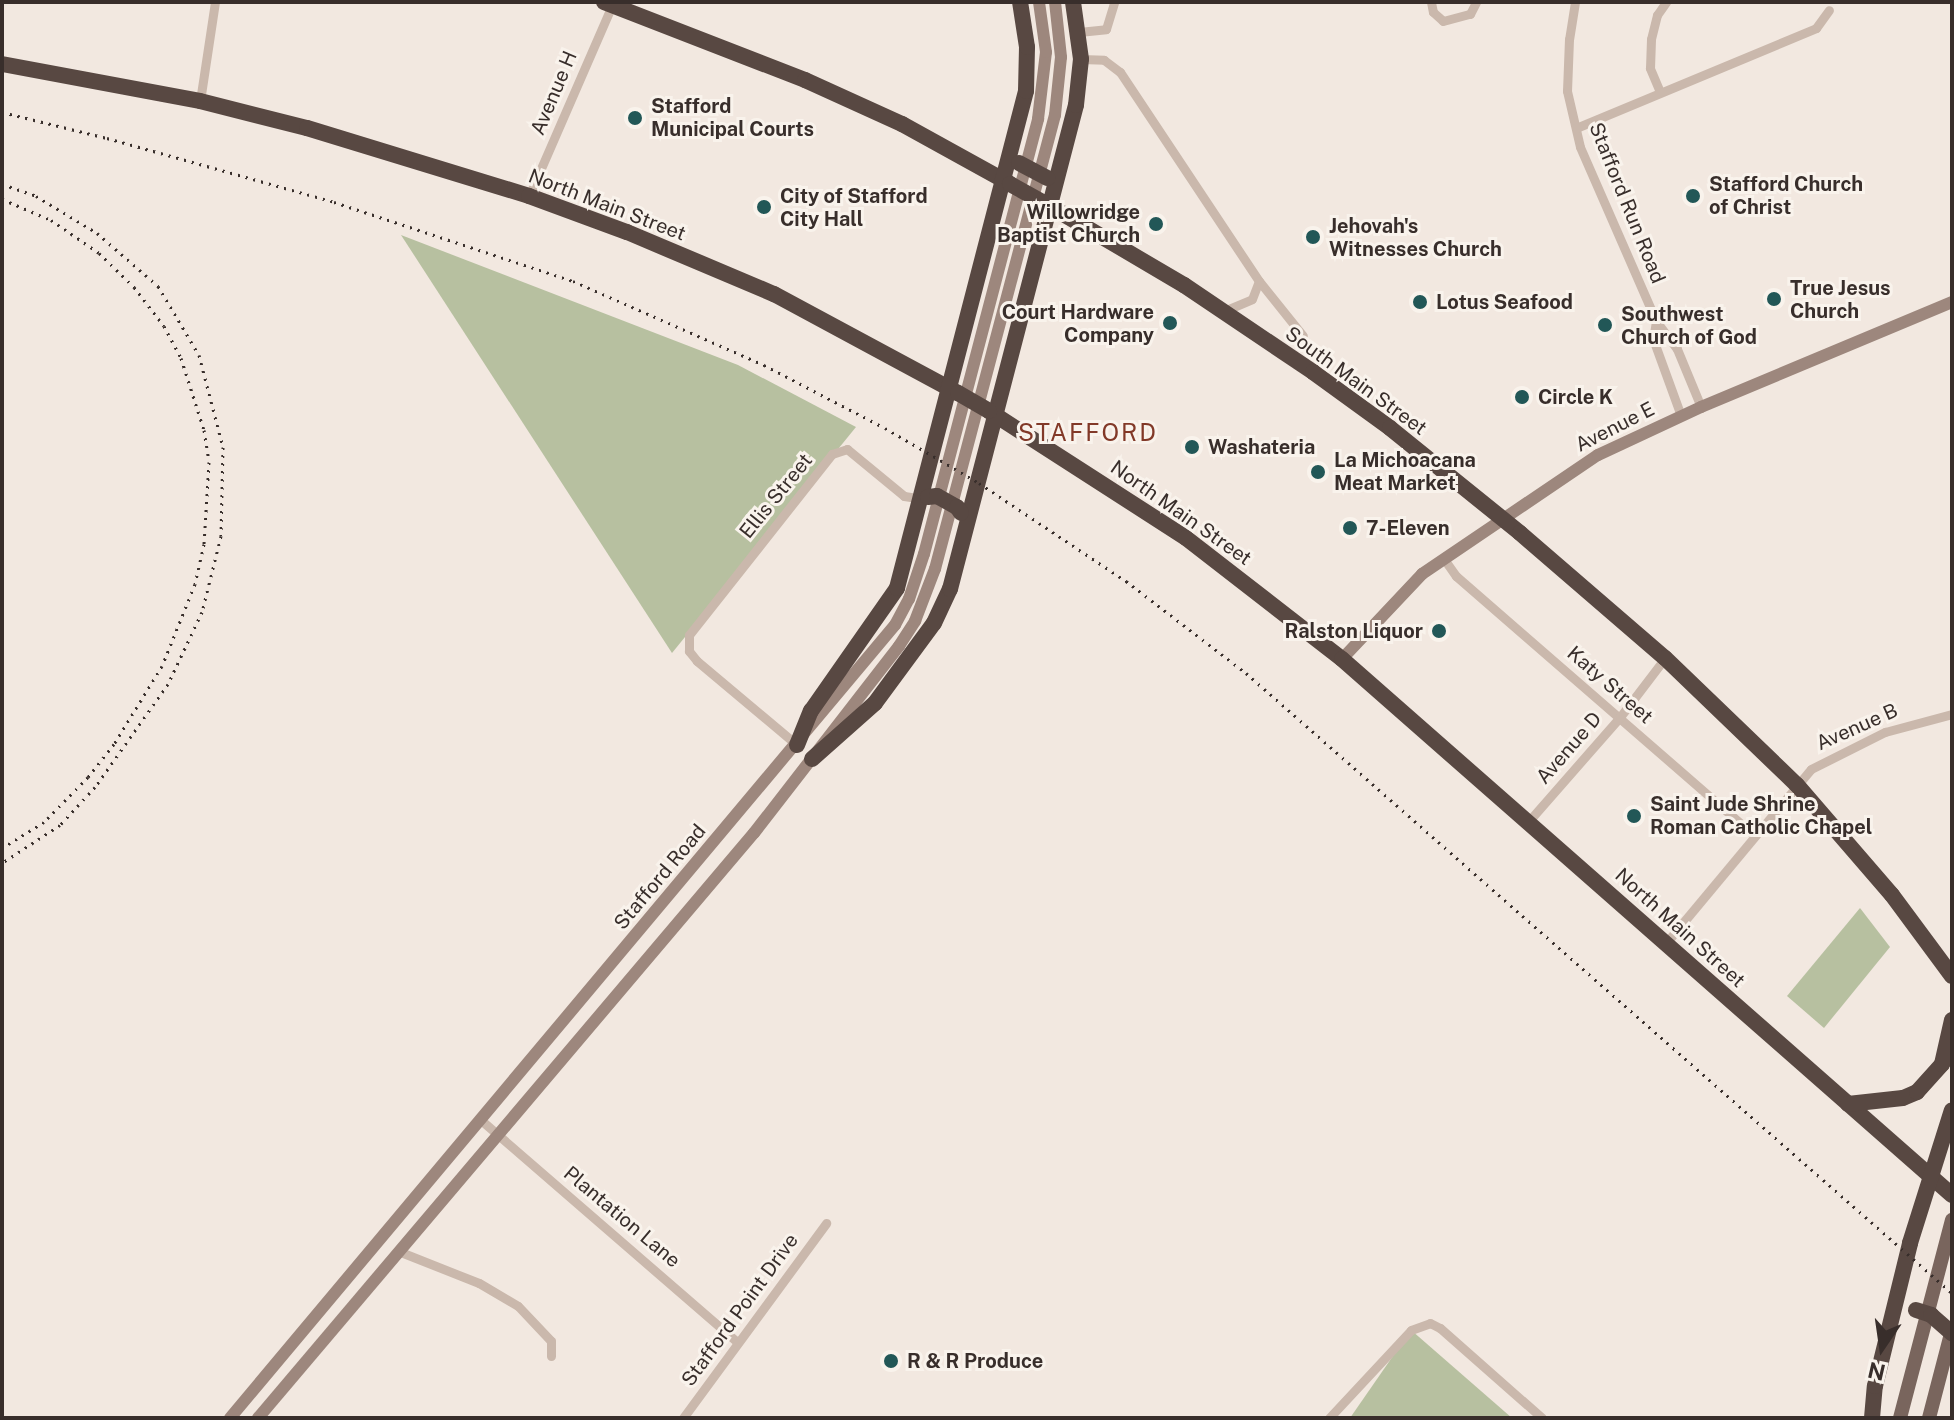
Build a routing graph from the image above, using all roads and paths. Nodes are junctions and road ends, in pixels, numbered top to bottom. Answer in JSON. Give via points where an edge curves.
{"nodes":[{"id":1,"x":215,"y":2,"type":"edge"},
{"id":2,"x":1020,"y":2,"type":"edge"},
{"id":3,"x":1039,"y":2,"type":"edge"},
{"id":4,"x":1055,"y":2,"type":"edge"},
{"id":5,"x":1073,"y":2,"type":"edge"},
{"id":6,"x":1114,"y":2,"type":"edge"},
{"id":7,"x":1431,"y":2,"type":"edge"},
{"id":8,"x":1476,"y":2,"type":"edge"},
{"id":9,"x":1575,"y":2,"type":"edge"},
{"id":10,"x":1666,"y":2,"type":"edge"},
{"id":11,"x":608,"y":3,"type":"edge"},
{"id":12,"x":1829,"y":10,"type":"dead end"},
{"id":13,"x":1079,"y":32,"type":"junction"},
{"id":14,"x":1081,"y":59,"type":"junction"},
{"id":15,"x":2,"y":64,"type":"edge"},
{"id":16,"x":1660,"y":92,"type":"junction"},
{"id":17,"x":200,"y":101,"type":"junction"},
{"id":18,"x":1576,"y":128,"type":"junction"},
{"id":19,"x":1013,"y":147,"type":"junction"},
{"id":20,"x":1054,"y":175,"type":"junction"},
{"id":21,"x":1006,"y":182,"type":"junction"},
{"id":22,"x":529,"y":196,"type":"junction"},
{"id":23,"x":1047,"y":204,"type":"junction"},
{"id":24,"x":1259,"y":281,"type":"junction"},
{"id":25,"x":1952,"y":302,"type":"edge"},
{"id":26,"x":1224,"y":311,"type":"junction"},
{"id":27,"x":1656,"y":321,"type":"junction"},
{"id":28,"x":1303,"y":336,"type":"dead end"},
{"id":29,"x":953,"y":390,"type":"junction"},
{"id":30,"x":1701,"y":407,"type":"junction"},
{"id":31,"x":993,"y":413,"type":"junction"},
{"id":32,"x":1681,"y":416,"type":"junction"},
{"id":33,"x":923,"y":498,"type":"junction"},
{"id":34,"x":964,"y":518,"type":"junction"},
{"id":35,"x":1503,"y":519,"type":"junction"},
{"id":36,"x":1444,"y":559,"type":"junction"},
{"id":37,"x":1665,"y":658,"type":"junction"},
{"id":38,"x":1342,"y":659,"type":"junction"},
{"id":39,"x":1952,"y":714,"type":"edge"},
{"id":40,"x":1620,"y":717,"type":"junction"},
{"id":41,"x":797,"y":745,"type":"junction"},
{"id":42,"x":812,"y":759,"type":"junction"},
{"id":43,"x":1797,"y":785,"type":"junction"},
{"id":44,"x":1528,"y":822,"type":"junction"},
{"id":45,"x":1755,"y":836,"type":"junction"},
{"id":46,"x":1666,"y":943,"type":"junction"},
{"id":47,"x":1948,"y":966,"type":"edge"},
{"id":48,"x":1952,"y":992,"type":"edge"},
{"id":49,"x":1952,"y":1020,"type":"edge"},
{"id":50,"x":1848,"y":1104,"type":"junction"},
{"id":51,"x":1952,"y":1110,"type":"edge"},
{"id":52,"x":482,"y":1121,"type":"junction"},
{"id":53,"x":497,"y":1134,"type":"junction"},
{"id":54,"x":1930,"y":1176,"type":"junction"},
{"id":55,"x":1949,"y":1193,"type":"edge"},
{"id":56,"x":1952,"y":1220,"type":"edge"},
{"id":57,"x":826,"y":1223,"type":"dead end"},
{"id":58,"x":398,"y":1251,"type":"junction"},
{"id":59,"x":1891,"y":1322,"type":"junction"},
{"id":60,"x":1952,"y":1332,"type":"edge"},
{"id":61,"x":737,"y":1342,"type":"junction"},
{"id":62,"x":551,"y":1356,"type":"dead end"},
{"id":63,"x":230,"y":1418,"type":"edge"},
{"id":64,"x":258,"y":1418,"type":"edge"},
{"id":65,"x":683,"y":1418,"type":"edge"},
{"id":66,"x":1329,"y":1418,"type":"edge"},
{"id":67,"x":1542,"y":1418,"type":"edge"},
{"id":68,"x":1872,"y":1418,"type":"edge"},
{"id":69,"x":1900,"y":1418,"type":"edge"},
{"id":70,"x":1929,"y":1418,"type":"edge"}],
"edges":[{"from":1,"to":17,"type":"street"},
{"from":2,"to":19,"type":"highway","via":[[1028,64]]},
{"from":3,"to":41,"type":"main road","name":"Stafford Road","via":[[1046,52],[1043,98],[909,599],[880,647]]},
{"from":4,"to":42,"type":"main road","name":"Stafford Road","via":[[1060,86],[927,595],[899,646]]},
{"from":5,"to":13,"type":"highway"},
{"from":6,"to":13,"type":"street","via":[[1106,29]]},
{"from":7,"to":8,"type":"street","via":[[1443,21],[1470,14]]},
{"from":9,"to":18,"type":"street","name":"Stafford Run Road","via":[[1567,91]]},
{"from":10,"to":16,"type":"street","via":[[1651,39],[1650,68]]},
{"from":11,"to":21,"type":"highway","name":"South Main Street","via":[[805,80],[902,124]]},
{"from":11,"to":22,"type":"street","name":"Avenue H"},
{"from":12,"to":16,"type":"street","via":[[1816,28]]},
{"from":13,"to":14,"type":"highway"},
{"from":14,"to":20,"type":"highway","via":[[1076,105]]},
{"from":14,"to":24,"type":"street","via":[[1104,60],[1120,72]]},
{"from":15,"to":17,"type":"highway","name":"North Main Street"},
{"from":16,"to":18,"type":"street"},
{"from":17,"to":22,"type":"highway","name":"North Main Street","via":[[374,147]]},
{"from":18,"to":27,"type":"street","name":"Stafford Run Road"},
{"from":19,"to":20,"type":"highway","bridge":true,"via":[[1019,163]]},
{"from":19,"to":21,"type":"highway"},
{"from":20,"to":23,"type":"highway"},
{"from":21,"to":23,"type":"highway","name":"South Main Street","bridge":true},
{"from":21,"to":29,"type":"highway"},
{"from":22,"to":29,"type":"highway","name":"North Main Street","via":[[774,294]]},
{"from":23,"to":26,"type":"highway","name":"South Main Street"},
{"from":23,"to":31,"type":"highway"},
{"from":24,"to":26,"type":"street","via":[[1252,299]]},
{"from":24,"to":28,"type":"street"},
{"from":25,"to":30,"type":"main road","name":"Avenue E"},
{"from":26,"to":35,"type":"highway","name":"South Main Street","via":[[1390,428]]},
{"from":27,"to":30,"type":"street","name":"Stafford Run Road","via":[[1677,349]]},
{"from":27,"to":32,"type":"street","name":"Stafford Run Road","via":[[1653,339]]},
{"from":29,"to":31,"type":"highway","name":"North Main Street","bridge":true},
{"from":29,"to":33,"type":"highway"},
{"from":30,"to":32,"type":"main road","name":"Avenue E"},
{"from":31,"to":34,"type":"highway"},
{"from":31,"to":38,"type":"highway","name":"North Main Street","via":[[1186,538]]},
{"from":32,"to":35,"type":"main road","name":"Avenue E","via":[[1598,455]]},
{"from":33,"to":34,"type":"highway","bridge":true,"via":[[937,496],[957,507]]},
{"from":33,"to":41,"type":"highway","via":[[897,588],[811,711]]},
{"from":33,"to":41,"type":"street","name":"Ellis Street","via":[[904,496],[847,449],[832,454],[692,628],[687,642],[697,661]]},
{"from":34,"to":42,"type":"highway","via":[[950,589],[934,623],[875,703]]},
{"from":35,"to":36,"type":"main road","name":"Avenue E"},
{"from":35,"to":37,"type":"highway","name":"South Main Street"},
{"from":36,"to":38,"type":"main road","name":"Avenue E","via":[[1408,587]]},
{"from":36,"to":40,"type":"street","name":"Katy Street","via":[[1456,576]]},
{"from":37,"to":40,"type":"street","name":"Avenue D"},
{"from":37,"to":43,"type":"highway","name":"South Main Street"},
{"from":38,"to":44,"type":"highway","name":"North Main Street"},
{"from":39,"to":43,"type":"street","name":"Avenue B","via":[[1885,732],[1817,764]]},
{"from":40,"to":44,"type":"street","name":"Avenue D"},
{"from":40,"to":45,"type":"street","name":"Katy Street"},
{"from":41,"to":52,"type":"main road","name":"Stafford Road"},
{"from":42,"to":53,"type":"main road","name":"Stafford Road"},
{"from":43,"to":45,"type":"street","name":"Avenue B"},
{"from":43,"to":47,"type":"highway","name":"South Main Street"},
{"from":44,"to":46,"type":"highway","name":"North Main Street"},
{"from":45,"to":46,"type":"street","name":"Avenue B"},
{"from":46,"to":50,"type":"highway","name":"North Main Street"},
{"from":47,"to":48,"type":"highway"},
{"from":49,"to":50,"type":"highway","via":[[1942,1064],[1917,1092]]},
{"from":50,"to":54,"type":"highway","name":"North Main Street"},
{"from":51,"to":54,"type":"highway"},
{"from":52,"to":53,"type":"street","name":"Plantation Lane"},
{"from":52,"to":63,"type":"main road","name":"Stafford Road"},
{"from":53,"to":58,"type":"main road","name":"Stafford Road"},
{"from":53,"to":61,"type":"street","name":"Plantation Lane"},
{"from":54,"to":55,"type":"highway","name":"North Main Street"},
{"from":54,"to":59,"type":"highway"},
{"from":56,"to":69,"type":"main road"},
{"from":57,"to":61,"type":"street","name":"Stafford Point Drive"},
{"from":58,"to":62,"type":"street","via":[[479,1283],[518,1306],[551,1341]]},
{"from":58,"to":64,"type":"main road","name":"Stafford Road"},
{"from":59,"to":60,"type":"highway","bridge":true,"via":[[1916,1310]]},
{"from":59,"to":68,"type":"highway"},
{"from":60,"to":70,"type":"main road"},
{"from":61,"to":65,"type":"street","name":"Stafford Point Drive"},
{"from":66,"to":67,"type":"street","via":[[1420,1324],[1430,1323]]}]}
